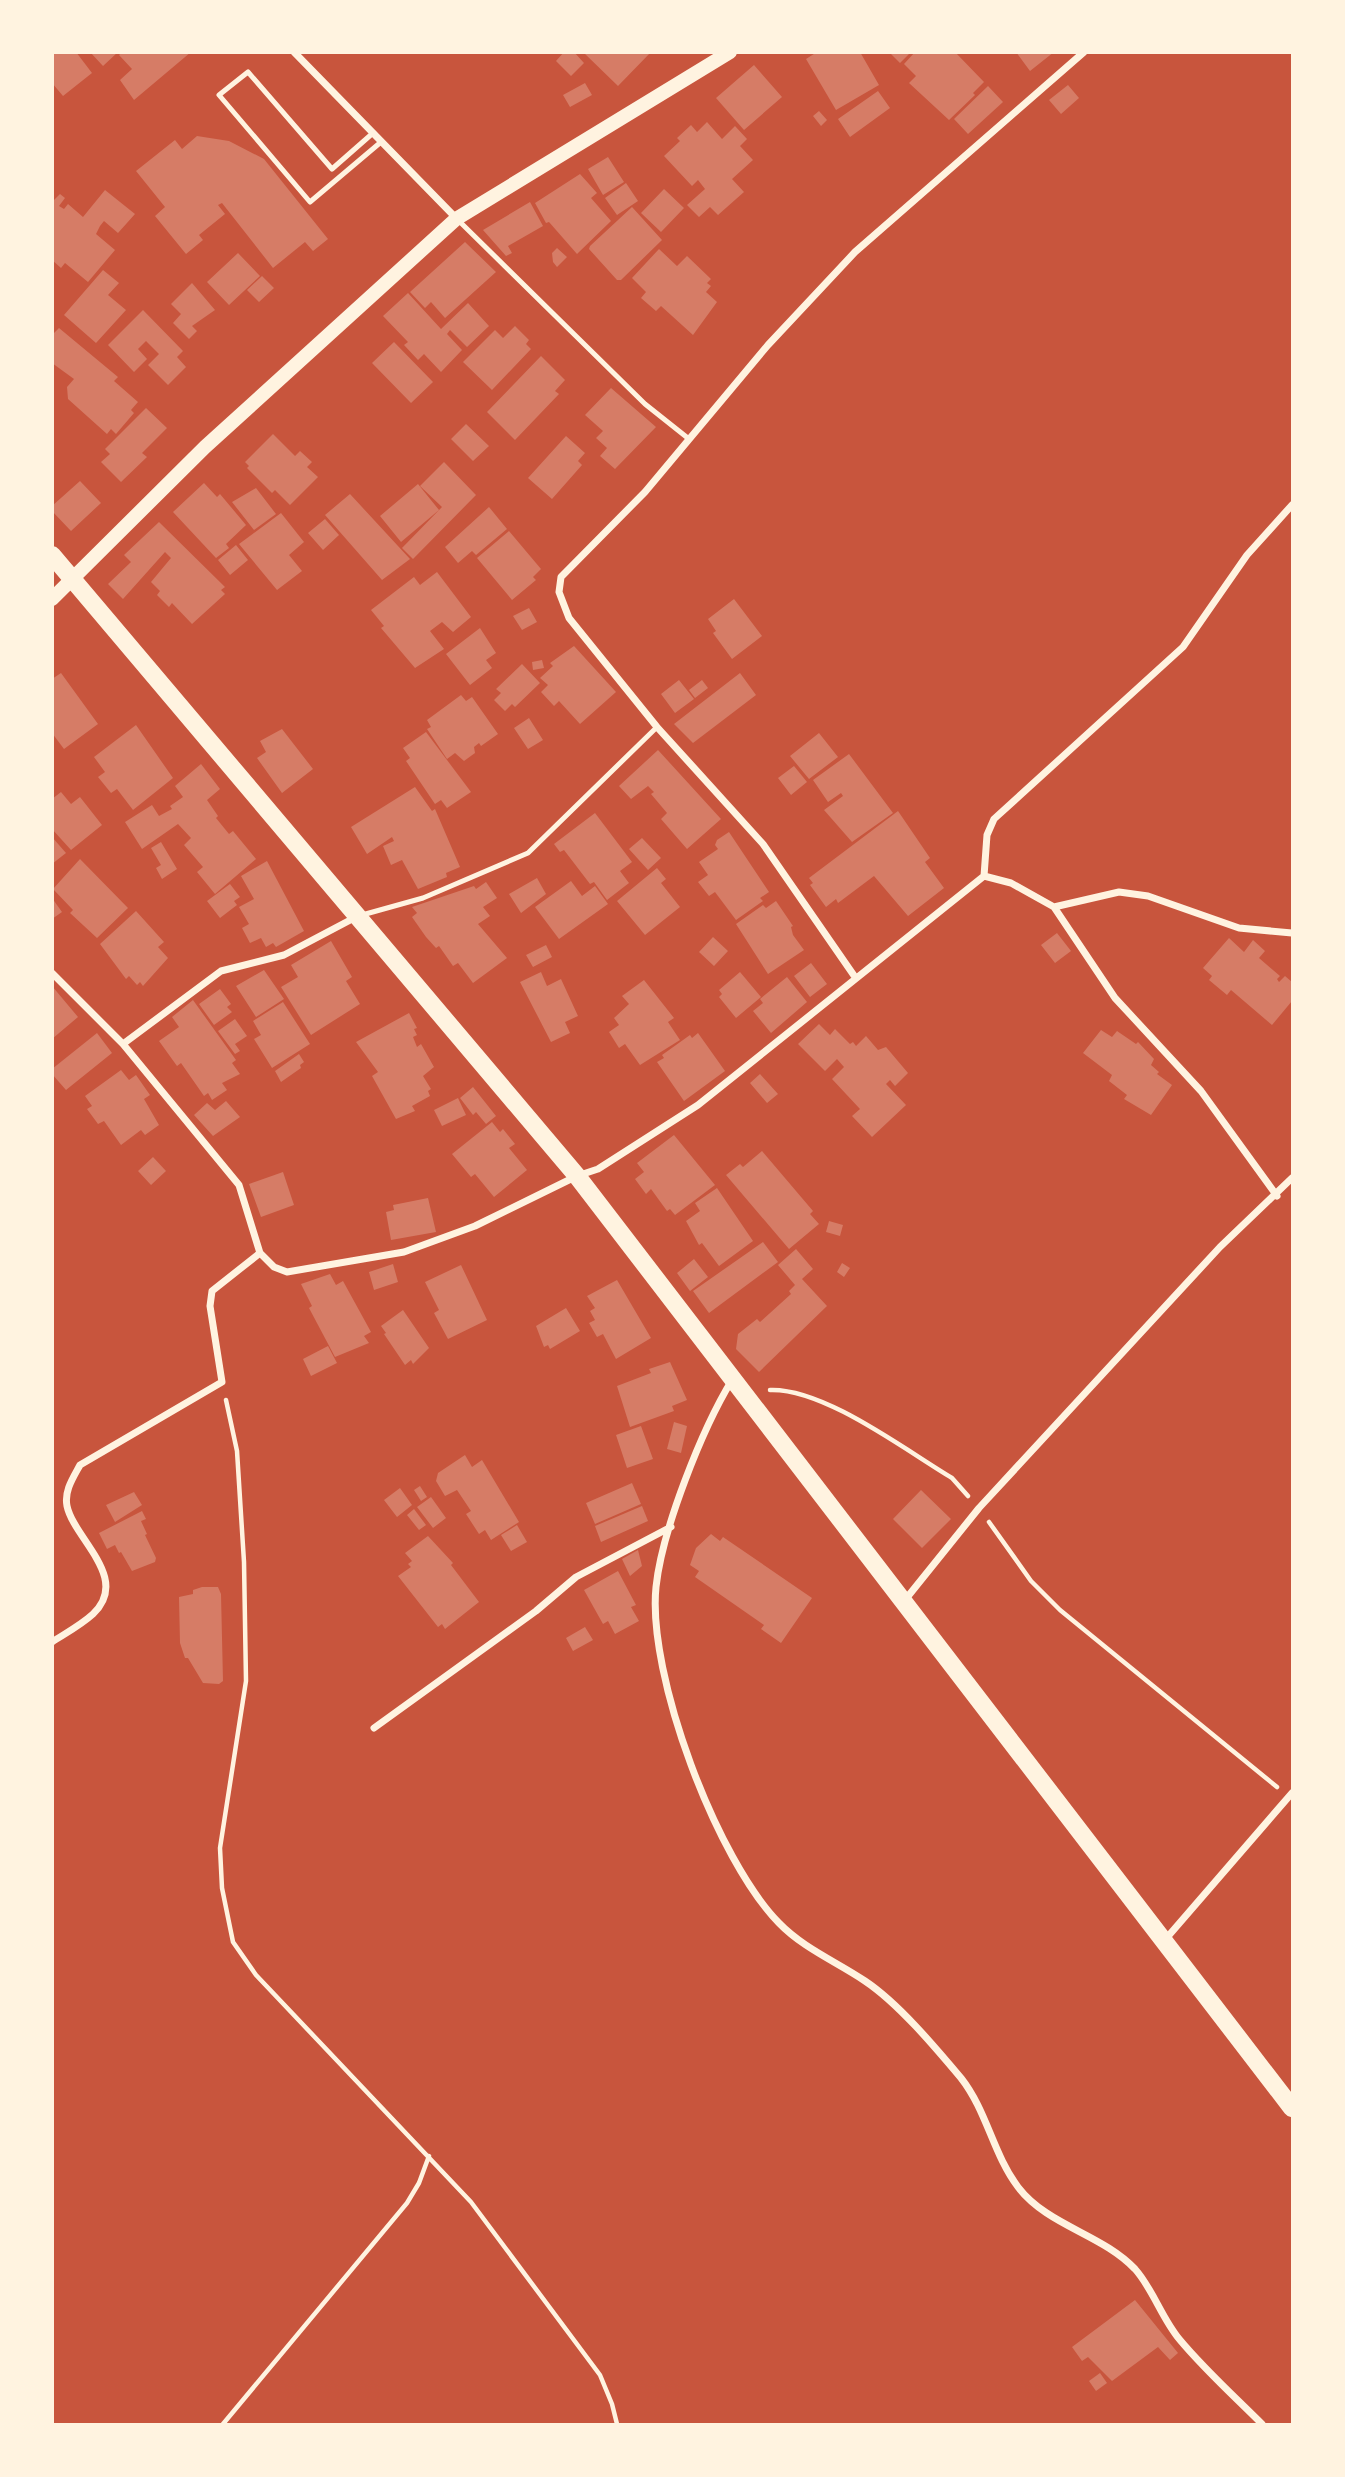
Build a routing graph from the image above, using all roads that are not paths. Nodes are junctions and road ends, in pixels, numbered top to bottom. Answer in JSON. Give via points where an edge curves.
{"nodes":[{"id":1,"x":293,"y":52,"type":"edge"},
{"id":2,"x":730,"y":52,"type":"edge"},
{"id":3,"x":1084,"y":52,"type":"edge"},
{"id":4,"x":373,"y":134,"type":"junction"},
{"id":5,"x":381,"y":142,"type":"junction"},
{"id":6,"x":456,"y":219,"type":"junction"},
{"id":7,"x":688,"y":439,"type":"junction"},
{"id":8,"x":1293,"y":505,"type":"edge"},
{"id":9,"x":52,"y":555,"type":"edge"},
{"id":10,"x":74,"y":580,"type":"junction"},
{"id":11,"x":52,"y":599,"type":"edge"},
{"id":12,"x":657,"y":727,"type":"junction"},
{"id":13,"x":984,"y":876,"type":"junction"},
{"id":14,"x":1054,"y":907,"type":"junction"},
{"id":15,"x":358,"y":916,"type":"junction"},
{"id":16,"x":1293,"y":933,"type":"edge"},
{"id":17,"x":52,"y":973,"type":"edge"},
{"id":18,"x":855,"y":977,"type":"junction"},
{"id":19,"x":123,"y":1044,"type":"junction"},
{"id":20,"x":578,"y":1176,"type":"junction"},
{"id":21,"x":1293,"y":1178,"type":"edge"},
{"id":22,"x":1276,"y":1196,"type":"junction"},
{"id":23,"x":260,"y":1254,"type":"junction"},
{"id":24,"x":737,"y":1385,"type":"junction"},
{"id":25,"x":671,"y":1527,"type":"junction"},
{"id":26,"x":904,"y":1602,"type":"junction"},
{"id":27,"x":52,"y":1642,"type":"edge"},
{"id":28,"x":374,"y":1728,"type":"dead end"},
{"id":29,"x":1291,"y":1795,"type":"edge"},
{"id":30,"x":1164,"y":1942,"type":"junction"},
{"id":31,"x":1293,"y":2108,"type":"edge"},
{"id":32,"x":1262,"y":2424,"type":"edge"}],
"edges":[{"from":1,"to":4,"type":"street"},
{"from":2,"to":6,"type":"main road"},
{"from":3,"to":7,"type":"street","via":[[855,252]]},
{"from":4,"to":5,"type":"street"},
{"from":4,"to":5,"type":"lane","via":[[332,169],[248,72],[219,95],[310,202]]},
{"from":5,"to":6,"type":"street"},
{"from":6,"to":7,"type":"lane","via":[[645,404]]},
{"from":6,"to":10,"type":"main road","via":[[205,447]]},
{"from":7,"to":12,"type":"street","via":[[645,492],[561,578],[559,592],[569,618]]},
{"from":8,"to":13,"type":"street","via":[[1247,555],[1183,646],[994,819],[987,835]]},
{"from":9,"to":10,"type":"main road"},
{"from":10,"to":11,"type":"main road"},
{"from":10,"to":15,"type":"main road"},
{"from":12,"to":15,"type":"lane","via":[[528,853],[424,898]]},
{"from":12,"to":18,"type":"street","via":[[763,844]]},
{"from":13,"to":14,"type":"street","via":[[1011,883]]},
{"from":13,"to":18,"type":"street"},
{"from":14,"to":16,"type":"street","via":[[1119,891],[1148,896],[1239,929]]},
{"from":14,"to":22,"type":"street","via":[[1115,998],[1201,1091]]},
{"from":15,"to":19,"type":"street","via":[[284,955],[221,971]]},
{"from":15,"to":20,"type":"main road"},
{"from":17,"to":19,"type":"street"},
{"from":18,"to":20,"type":"street","via":[[698,1105],[598,1169]]},
{"from":19,"to":23,"type":"street","via":[[239,1185]]},
{"from":20,"to":23,"type":"street","via":[[475,1226],[404,1252],[287,1272]]},
{"from":20,"to":24,"type":"main road"},
{"from":21,"to":22,"type":"street"},
{"from":22,"to":26,"type":"street","via":[[1220,1247],[979,1508]]},
{"from":23,"to":27,"type":"street","via":[[212,1291],[210,1306],[222,1382],[80,1465],[68,1485],[67,1507],[105,1572],[104,1593],[95,1612]]},
{"from":24,"to":25,"type":"street","via":[[709,1417]]},
{"from":24,"to":26,"type":"main road"},
{"from":25,"to":28,"type":"street","via":[[576,1577],[537,1611]]},
{"from":25,"to":32,"type":"street","via":[[656,1585],[655,1622],[664,1675],[701,1796],[731,1855],[777,1922],[883,1994],[962,2080],[1019,2189],[1044,2212],[1137,2272],[1179,2340]]},
{"from":26,"to":30,"type":"main road"},
{"from":29,"to":30,"type":"street"},
{"from":30,"to":31,"type":"main road"}]}
